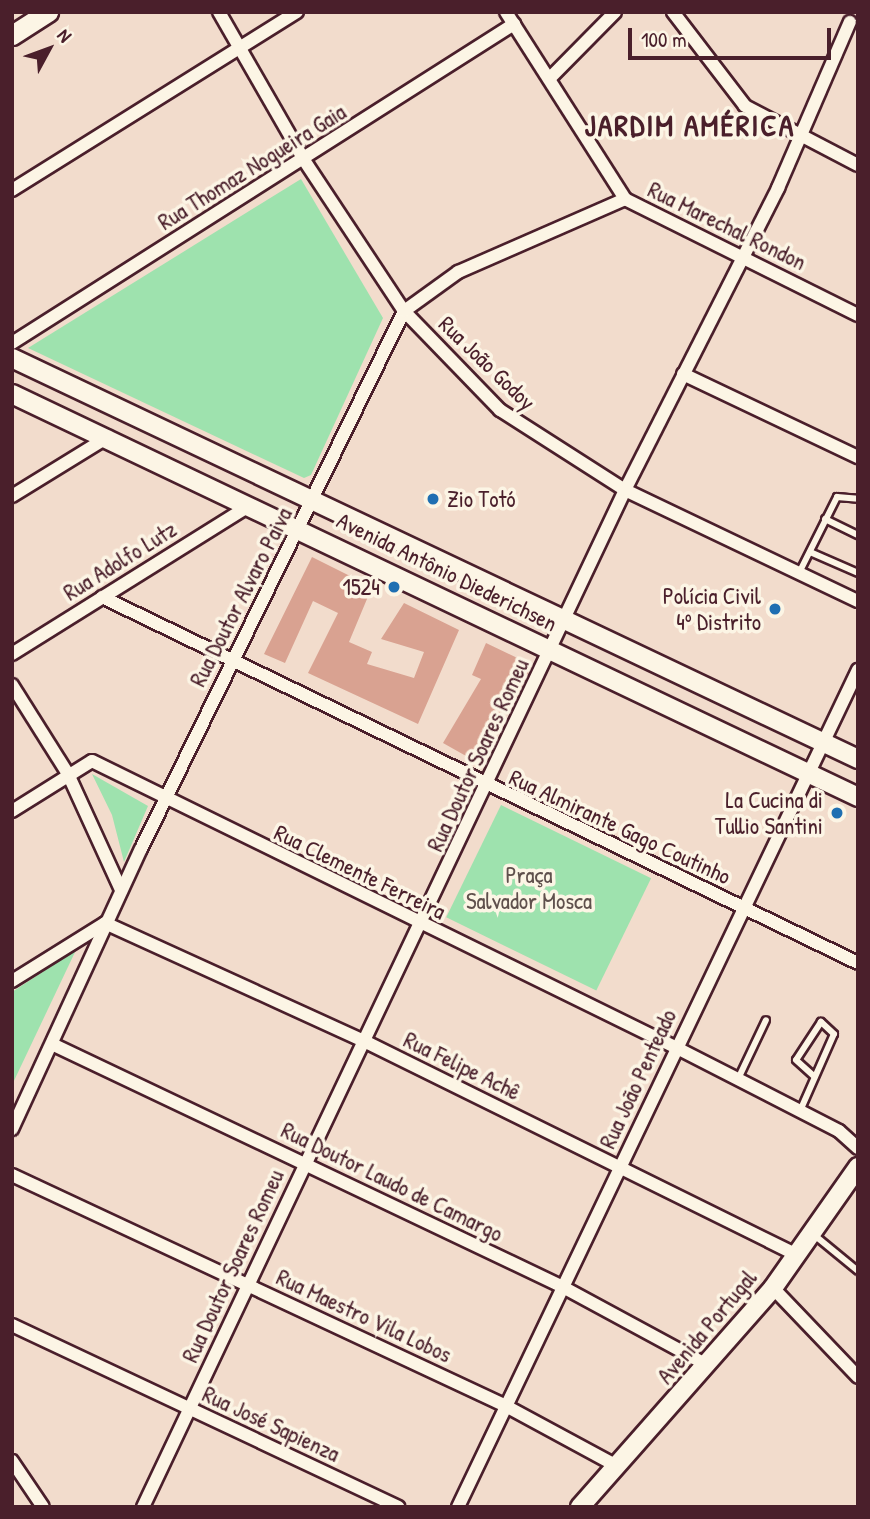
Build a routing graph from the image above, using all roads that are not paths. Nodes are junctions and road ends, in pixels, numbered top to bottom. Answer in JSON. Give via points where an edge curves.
{"nodes":[{"id":1,"x":48,"y":12,"type":"edge"},
{"id":2,"x":219,"y":12,"type":"edge"},
{"id":3,"x":297,"y":12,"type":"edge"},
{"id":4,"x":615,"y":12,"type":"edge"},
{"id":5,"x":673,"y":12,"type":"edge"},
{"id":6,"x":510,"y":18,"type":"edge"},
{"id":7,"x":851,"y":20,"type":"edge"},
{"id":8,"x":12,"y":35,"type":"edge"},
{"id":9,"x":239,"y":48,"type":"junction"},
{"id":10,"x":551,"y":77,"type":"junction"},
{"id":11,"x":800,"y":138,"type":"junction"},
{"id":12,"x":304,"y":160,"type":"junction"},
{"id":13,"x":858,"y":165,"type":"edge"},
{"id":14,"x":12,"y":190,"type":"edge"},
{"id":15,"x":625,"y":199,"type":"junction"},
{"id":16,"x":742,"y":256,"type":"junction"},
{"id":17,"x":404,"y":311,"type":"junction"},
{"id":18,"x":858,"y":315,"type":"edge"},
{"id":19,"x":12,"y":343,"type":"edge"},
{"id":20,"x":12,"y":358,"type":"edge"},
{"id":21,"x":683,"y":374,"type":"junction"},
{"id":22,"x":12,"y":394,"type":"edge"},
{"id":23,"x":108,"y":437,"type":"junction"},
{"id":24,"x":858,"y":457,"type":"edge"},
{"id":25,"x":625,"y":490,"type":"junction"},
{"id":26,"x":12,"y":496,"type":"edge"},
{"id":27,"x":858,"y":499,"type":"edge"},
{"id":28,"x":313,"y":502,"type":"junction"},
{"id":29,"x":250,"y":505,"type":"junction"},
{"id":30,"x":825,"y":519,"type":"junction"},
{"id":31,"x":300,"y":527,"type":"junction"},
{"id":32,"x":858,"y":535,"type":"edge"},
{"id":33,"x":810,"y":552,"type":"junction"},
{"id":34,"x":799,"y":573,"type":"junction"},
{"id":35,"x":858,"y":573,"type":"edge"},
{"id":36,"x":102,"y":597,"type":"junction"},
{"id":37,"x":858,"y":601,"type":"edge"},
{"id":38,"x":563,"y":622,"type":"junction"},
{"id":39,"x":551,"y":650,"type":"junction"},
{"id":40,"x":12,"y":654,"type":"edge"},
{"id":41,"x":231,"y":663,"type":"junction"},
{"id":42,"x":858,"y":670,"type":"edge"},
{"id":43,"x":12,"y":685,"type":"edge"},
{"id":44,"x":827,"y":744,"type":"junction"},
{"id":45,"x":858,"y":760,"type":"edge"},
{"id":46,"x":68,"y":774,"type":"junction"},
{"id":47,"x":812,"y":775,"type":"junction"},
{"id":48,"x":486,"y":788,"type":"junction"},
{"id":49,"x":858,"y":797,"type":"edge"},
{"id":50,"x":165,"y":800,"type":"junction"},
{"id":51,"x":12,"y":811,"type":"edge"},
{"id":52,"x":121,"y":890,"type":"junction"},
{"id":53,"x":744,"y":908,"type":"junction"},
{"id":54,"x":106,"y":923,"type":"junction"},
{"id":55,"x":420,"y":925,"type":"junction"},
{"id":56,"x":858,"y":964,"type":"edge"},
{"id":57,"x":12,"y":981,"type":"edge"},
{"id":58,"x":765,"y":1020,"type":"dead end"},
{"id":59,"x":364,"y":1041,"type":"junction"},
{"id":60,"x":54,"y":1045,"type":"junction"},
{"id":61,"x":675,"y":1047,"type":"junction"},
{"id":62,"x":815,"y":1077,"type":"junction"},
{"id":63,"x":738,"y":1079,"type":"junction"},
{"id":64,"x":800,"y":1111,"type":"junction"},
{"id":65,"x":12,"y":1129,"type":"edge"},
{"id":66,"x":858,"y":1148,"type":"edge"},
{"id":67,"x":305,"y":1164,"type":"junction"},
{"id":68,"x":858,"y":1167,"type":"edge"},
{"id":69,"x":620,"y":1168,"type":"junction"},
{"id":70,"x":12,"y":1175,"type":"edge"},
{"id":71,"x":811,"y":1233,"type":"junction"},
{"id":72,"x":797,"y":1255,"type":"junction"},
{"id":73,"x":858,"y":1271,"type":"edge"},
{"id":74,"x":246,"y":1284,"type":"junction"},
{"id":75,"x":561,"y":1286,"type":"junction"},
{"id":76,"x":773,"y":1288,"type":"junction"},
{"id":77,"x":12,"y":1325,"type":"edge"},
{"id":78,"x":707,"y":1365,"type":"junction"},
{"id":79,"x":858,"y":1377,"type":"edge"},
{"id":80,"x":504,"y":1405,"type":"junction"},
{"id":81,"x":189,"y":1409,"type":"junction"},
{"id":82,"x":12,"y":1461,"type":"edge"},
{"id":83,"x":617,"y":1466,"type":"junction"},
{"id":84,"x":43,"y":1507,"type":"edge"},
{"id":85,"x":143,"y":1507,"type":"edge"},
{"id":86,"x":398,"y":1507,"type":"edge"},
{"id":87,"x":458,"y":1507,"type":"edge"},
{"id":88,"x":580,"y":1507,"type":"edge"}],
"edges":[{"from":1,"to":8,"type":"main road"},
{"from":2,"to":9,"type":"street","name":"Rua João Godoy"},
{"from":3,"to":9,"type":"street"},
{"from":4,"to":10,"type":"street"},
{"from":5,"to":11,"type":"street","via":[[745,106]]},
{"from":6,"to":10,"type":"street","name":"Rua Marechal Rondon"},
{"from":6,"to":12,"type":"street","name":"Rua Thomaz Nogueira Gaia"},
{"from":7,"to":11,"type":"street","name":"Rua Doutor Soares Romeu"},
{"from":9,"to":12,"type":"street","name":"Rua João Godoy"},
{"from":9,"to":14,"type":"street"},
{"from":10,"to":15,"type":"street","name":"Rua Marechal Rondon"},
{"from":11,"to":13,"type":"street"},
{"from":11,"to":16,"type":"street","name":"Rua Doutor Soares Romeu"},
{"from":12,"to":17,"type":"street","name":"Rua João Godoy"},
{"from":12,"to":19,"type":"street","name":"Rua Thomaz Nogueira Gaia"},
{"from":15,"to":16,"type":"street","name":"Rua Marechal Rondon"},
{"from":15,"to":17,"type":"street","name":"Rua Doutor Alvaro Paiva","via":[[458,272]]},
{"from":16,"to":18,"type":"street","name":"Rua Marechal Rondon"},
{"from":16,"to":21,"type":"street","name":"Rua Doutor Soares Romeu"},
{"from":17,"to":25,"type":"street","name":"Rua João Godoy","via":[[500,410]]},
{"from":17,"to":28,"type":"street","name":"Rua Doutor Alvaro Paiva"},
{"from":20,"to":28,"type":"main road","name":"Avenida Antônio Diederichsen"},
{"from":21,"to":24,"type":"street"},
{"from":21,"to":25,"type":"street","name":"Rua Doutor Soares Romeu"},
{"from":22,"to":23,"type":"main road","name":"Avenida Antônio Diederichsen"},
{"from":23,"to":26,"type":"street"},
{"from":23,"to":29,"type":"main road","name":"Avenida Antônio Diederichsen"},
{"from":25,"to":34,"type":"street","name":"Rua João Godoy"},
{"from":25,"to":38,"type":"street","name":"Rua Doutor Soares Romeu"},
{"from":27,"to":30,"type":"lane","via":[[840,494]]},
{"from":28,"to":31,"type":"street","name":"Rua Doutor Alvaro Paiva"},
{"from":28,"to":38,"type":"main road","name":"Avenida Antônio Diederichsen"},
{"from":29,"to":31,"type":"main road","name":"Avenida Antônio Diederichsen"},
{"from":29,"to":36,"type":"street","name":"Rua Adolfo Lutz"},
{"from":30,"to":32,"type":"lane"},
{"from":30,"to":33,"type":"lane"},
{"from":31,"to":39,"type":"main road","name":"Avenida Antônio Diederichsen"},
{"from":31,"to":41,"type":"street","name":"Rua Doutor Alvaro Paiva"},
{"from":33,"to":34,"type":"lane"},
{"from":33,"to":35,"type":"lane"},
{"from":34,"to":37,"type":"street","name":"Rua João Godoy"},
{"from":36,"to":40,"type":"street","name":"Rua Adolfo Lutz"},
{"from":36,"to":41,"type":"street","name":"Rua Almirante Gago Coutinho"},
{"from":38,"to":39,"type":"street","name":"Rua Doutor Soares Romeu"},
{"from":38,"to":44,"type":"main road","name":"Avenida Antônio Diederichsen"},
{"from":39,"to":47,"type":"main road","name":"Avenida Antônio Diederichsen"},
{"from":39,"to":48,"type":"street","name":"Rua Doutor Soares Romeu"},
{"from":41,"to":48,"type":"street","name":"Rua Almirante Gago Coutinho"},
{"from":41,"to":50,"type":"street","name":"Rua Doutor Alvaro Paiva"},
{"from":42,"to":44,"type":"street","name":"Rua João Penteado"},
{"from":43,"to":46,"type":"street"},
{"from":44,"to":45,"type":"main road","name":"Avenida Antônio Diederichsen"},
{"from":44,"to":47,"type":"street","name":"Rua João Penteado"},
{"from":46,"to":50,"type":"street","name":"Rua Clemente Ferreira","via":[[92,761]]},
{"from":46,"to":51,"type":"street"},
{"from":46,"to":52,"type":"street"},
{"from":47,"to":49,"type":"main road","name":"Avenida Antônio Diederichsen"},
{"from":47,"to":53,"type":"street","name":"Rua João Penteado"},
{"from":48,"to":53,"type":"street","name":"Rua Almirante Gago Coutinho"},
{"from":48,"to":55,"type":"street","name":"Rua Doutor Soares Romeu"},
{"from":50,"to":52,"type":"street","name":"Rua Doutor Alvaro Paiva"},
{"from":50,"to":55,"type":"street","name":"Rua Clemente Ferreira"},
{"from":52,"to":54,"type":"street","name":"Rua Doutor Alvaro Paiva"},
{"from":53,"to":56,"type":"street","name":"Rua Almirante Gago Coutinho"},
{"from":53,"to":61,"type":"street","name":"Rua João Penteado"},
{"from":54,"to":57,"type":"street"},
{"from":54,"to":59,"type":"street","name":"Rua Felipe Achê"},
{"from":54,"to":60,"type":"street","name":"Rua Doutor Alvaro Paiva"},
{"from":55,"to":59,"type":"street","name":"Rua Doutor Soares Romeu"},
{"from":55,"to":61,"type":"street","name":"Rua Clemente Ferreira"},
{"from":58,"to":63,"type":"lane"},
{"from":59,"to":67,"type":"street","name":"Rua Doutor Soares Romeu"},
{"from":59,"to":69,"type":"street","name":"Rua Felipe Achê"},
{"from":60,"to":65,"type":"street","name":"Rua Doutor Alvaro Paiva"},
{"from":60,"to":67,"type":"street","name":"Rua Doutor Laudo de Camargo"},
{"from":61,"to":63,"type":"street","name":"Rua Clemente Ferreira"},
{"from":61,"to":69,"type":"street","name":"Rua João Penteado"},
{"from":62,"to":62,"type":"lane","via":[[834,1034],[821,1022],[796,1060]]},
{"from":62,"to":64,"type":"lane"},
{"from":63,"to":64,"type":"street","name":"Rua Clemente Ferreira"},
{"from":64,"to":66,"type":"street","name":"Rua Clemente Ferreira"},
{"from":67,"to":74,"type":"street","name":"Rua Doutor Soares Romeu"},
{"from":67,"to":75,"type":"street","name":"Rua Doutor Laudo de Camargo"},
{"from":68,"to":71,"type":"main road","name":"Avenida Portugal"},
{"from":69,"to":72,"type":"street","name":"Rua Felipe Achê"},
{"from":69,"to":75,"type":"street","name":"Rua João Penteado"},
{"from":70,"to":74,"type":"street","name":"Rua Maestro Vila Lobos"},
{"from":71,"to":72,"type":"main road","name":"Avenida Portugal"},
{"from":71,"to":73,"type":"lane"},
{"from":72,"to":76,"type":"main road","name":"Avenida Portugal"},
{"from":74,"to":80,"type":"street","name":"Rua Maestro Vila Lobos"},
{"from":74,"to":81,"type":"street","name":"Rua Doutor Soares Romeu"},
{"from":75,"to":78,"type":"street","name":"Rua Doutor Laudo de Camargo"},
{"from":75,"to":80,"type":"street","name":"Rua João Penteado"},
{"from":76,"to":78,"type":"main road","name":"Avenida Portugal"},
{"from":76,"to":79,"type":"street"},
{"from":77,"to":81,"type":"street","name":"Rua José Sapienza"},
{"from":78,"to":83,"type":"main road","name":"Avenida Portugal"},
{"from":80,"to":83,"type":"street","name":"Rua Maestro Vila Lobos"},
{"from":80,"to":87,"type":"street","name":"Rua João Penteado"},
{"from":81,"to":85,"type":"street","name":"Rua Doutor Soares Romeu"},
{"from":81,"to":86,"type":"street","name":"Rua José Sapienza"},
{"from":82,"to":84,"type":"street"},
{"from":83,"to":88,"type":"main road","name":"Avenida Portugal"}]}
